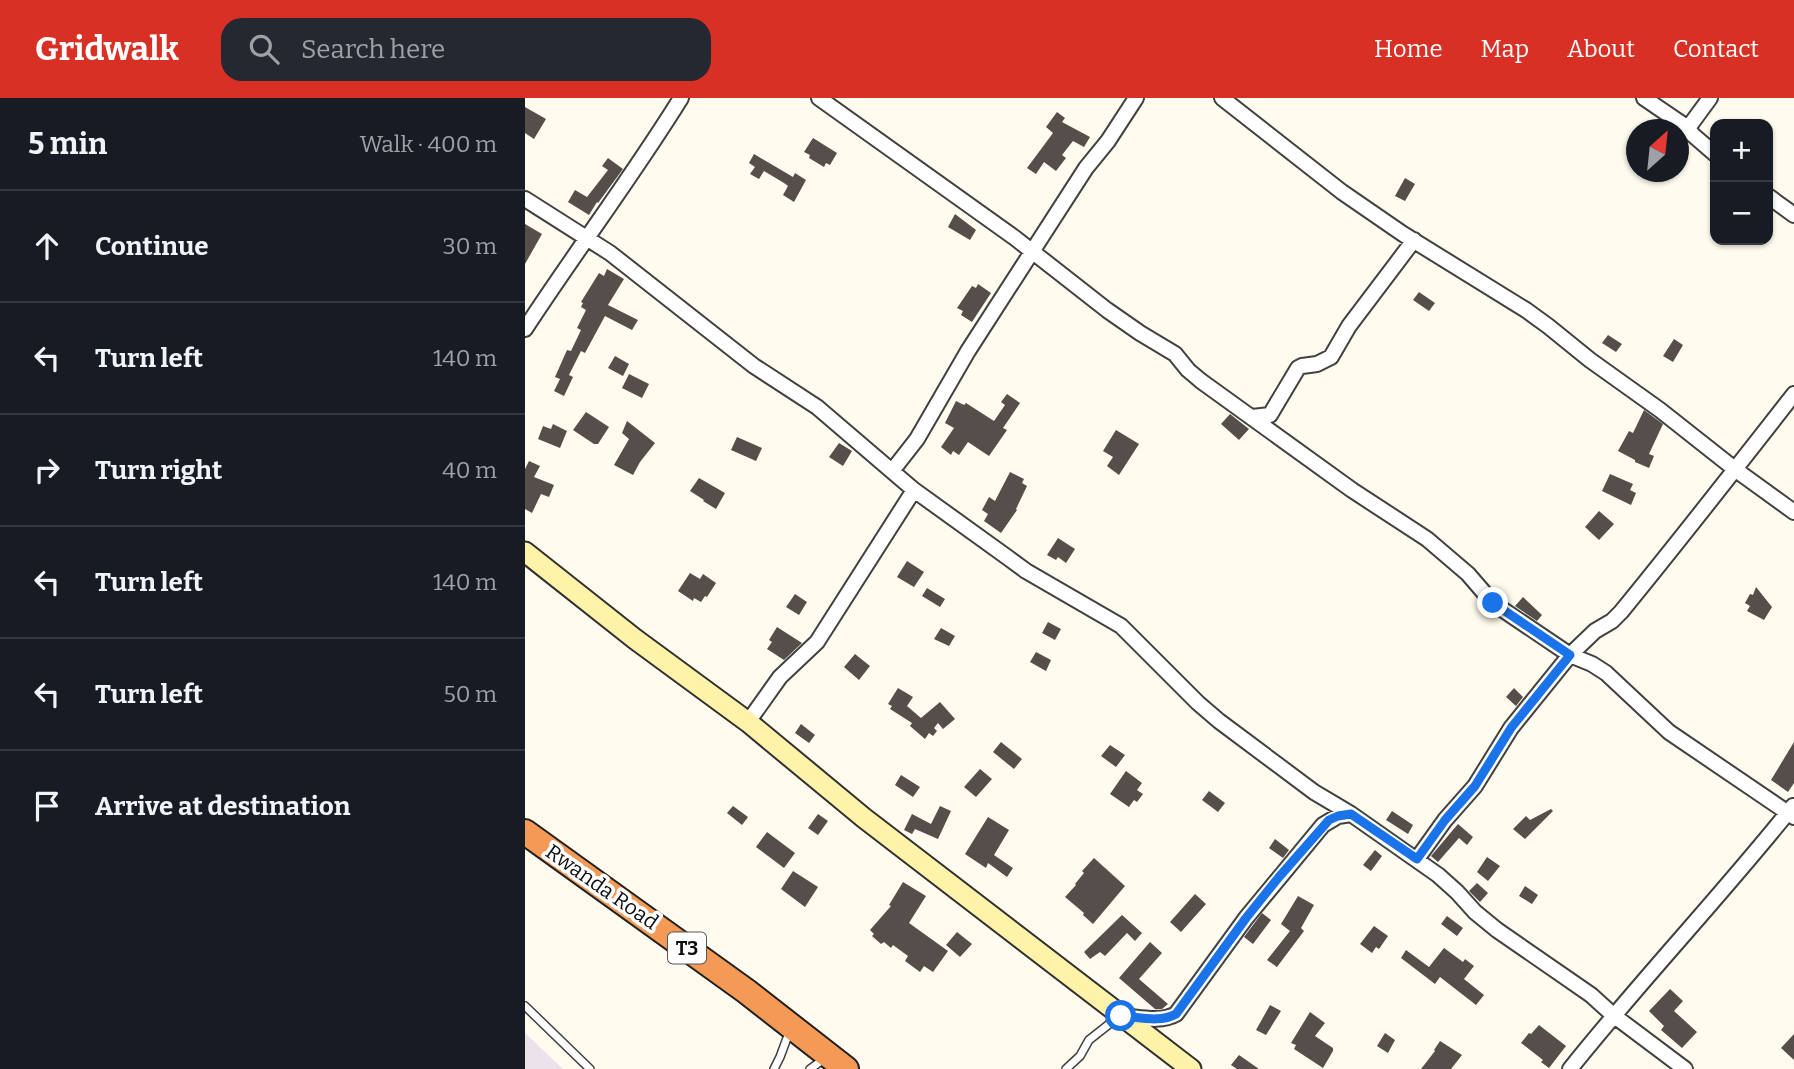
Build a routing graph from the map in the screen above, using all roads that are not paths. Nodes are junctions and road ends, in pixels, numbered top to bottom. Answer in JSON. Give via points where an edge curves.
{"nodes":[{"id":1,"x":681,"y":98,"type":"edge"},
{"id":2,"x":820,"y":98,"type":"edge"},
{"id":3,"x":1136,"y":98,"type":"edge"},
{"id":4,"x":1221,"y":98,"type":"edge"},
{"id":5,"x":1644,"y":98,"type":"edge"},
{"id":6,"x":1710,"y":98,"type":"edge"},
{"id":7,"x":1675,"y":119,"type":"edge"},
{"id":8,"x":1689,"y":127,"type":"edge"},
{"id":9,"x":1689,"y":129,"type":"edge"},
{"id":10,"x":1710,"y":150,"type":"edge"},
{"id":11,"x":525,"y":199,"type":"edge"},
{"id":12,"x":1773,"y":200,"type":"edge"},
{"id":13,"x":1794,"y":215,"type":"edge"},
{"id":14,"x":586,"y":237,"type":"junction"},
{"id":15,"x":1414,"y":240,"type":"junction"},
{"id":16,"x":1033,"y":252,"type":"junction"},
{"id":17,"x":525,"y":329,"type":"edge"},
{"id":18,"x":1794,"y":394,"type":"edge"},
{"id":19,"x":1252,"y":417,"type":"junction"},
{"id":20,"x":1736,"y":470,"type":"junction"},
{"id":21,"x":892,"y":471,"type":"junction"},
{"id":22,"x":914,"y":490,"type":"junction"},
{"id":23,"x":1794,"y":512,"type":"edge"},
{"id":24,"x":525,"y":552,"type":"edge"},
{"id":25,"x":1570,"y":655,"type":"junction"},
{"id":26,"x":748,"y":722,"type":"junction"},
{"id":27,"x":1792,"y":811,"type":"edge"},
{"id":28,"x":1351,"y":814,"type":"junction"},
{"id":29,"x":525,"y":832,"type":"edge"},
{"id":30,"x":1417,"y":859,"type":"junction"},
{"id":31,"x":525,"y":1006,"type":"edge"},
{"id":32,"x":1119,"y":1014,"type":"junction"},
{"id":33,"x":1613,"y":1015,"type":"junction"},
{"id":34,"x":792,"y":1026,"type":"junction"},
{"id":35,"x":828,"y":1065,"type":"edge"},
{"id":36,"x":590,"y":1069,"type":"edge"},
{"id":37,"x":774,"y":1069,"type":"edge"},
{"id":38,"x":1066,"y":1069,"type":"edge"},
{"id":39,"x":1191,"y":1069,"type":"edge"},
{"id":40,"x":1570,"y":1069,"type":"edge"},
{"id":41,"x":1685,"y":1069,"type":"edge"}],
"edges":[{"from":1,"to":14,"type":"street"},
{"from":2,"to":16,"type":"street"},
{"from":3,"to":16,"type":"street"},
{"from":4,"to":15,"type":"street","via":[[1342,192]]},
{"from":5,"to":7,"type":"street"},
{"from":6,"to":8,"type":"street"},
{"from":9,"to":10,"type":"street"},
{"from":11,"to":14,"type":"street"},
{"from":12,"to":13,"type":"street"},
{"from":14,"to":17,"type":"street"},
{"from":14,"to":21,"type":"street","via":[[754,366],[817,407]]},
{"from":15,"to":19,"type":"street","via":[[1331,356],[1298,368],[1271,415]]},
{"from":15,"to":20,"type":"street","via":[[1526,310]]},
{"from":16,"to":19,"type":"street","via":[[1107,310],[1175,354],[1194,376]]},
{"from":16,"to":21,"type":"street","via":[[917,439]]},
{"from":18,"to":20,"type":"street"},
{"from":19,"to":25,"type":"street","via":[[1427,538],[1468,574],[1489,600]]},
{"from":20,"to":23,"type":"street"},
{"from":20,"to":25,"type":"street","via":[[1621,612]]},
{"from":21,"to":22,"type":"street"},
{"from":22,"to":26,"type":"street","via":[[817,642],[780,677]]},
{"from":22,"to":28,"type":"street","via":[[1026,571],[1121,626],[1219,721]]},
{"from":24,"to":26,"type":"street"},
{"from":25,"to":27,"type":"street","via":[[1600,668],[1669,732]]},
{"from":25,"to":30,"type":"street"},
{"from":26,"to":32,"type":"street","via":[[864,818]]},
{"from":27,"to":33,"type":"street"},
{"from":28,"to":30,"type":"street"},
{"from":28,"to":32,"type":"street","via":[[1323,825],[1246,918],[1176,1014],[1161,1019]]},
{"from":29,"to":34,"type":"highway","name":"Rwanda Road","number":"T3"},
{"from":30,"to":33,"type":"street","via":[[1497,930]]},
{"from":31,"to":36,"type":"lane"},
{"from":32,"to":38,"type":"lane"},
{"from":32,"to":39,"type":"street"},
{"from":33,"to":40,"type":"street"},
{"from":33,"to":41,"type":"street"},
{"from":34,"to":35,"type":"highway","name":"Rwanda Road","number":"T3"},
{"from":34,"to":37,"type":"lane"}]}
